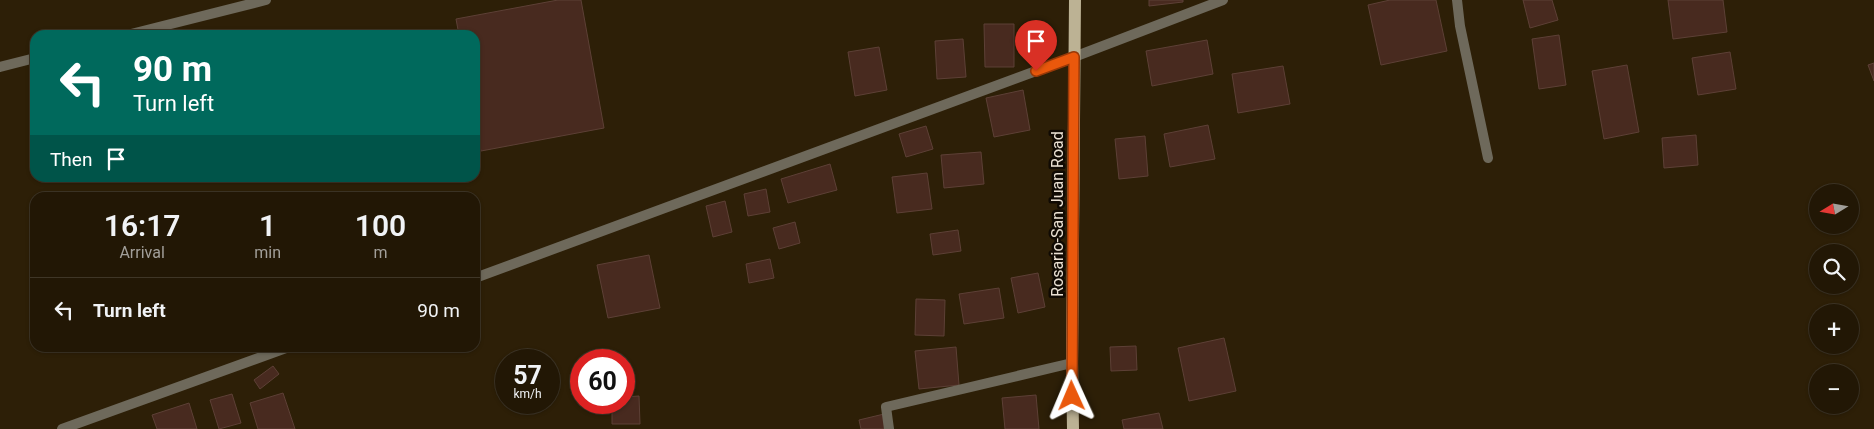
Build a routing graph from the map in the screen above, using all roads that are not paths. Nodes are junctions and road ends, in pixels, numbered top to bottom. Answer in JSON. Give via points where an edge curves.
{"nodes":[{"id":1,"x":266,"y":0,"type":"edge"},
{"id":2,"x":1075,"y":0,"type":"edge"},
{"id":3,"x":1223,"y":0,"type":"edge"},
{"id":4,"x":1457,"y":0,"type":"edge"},
{"id":5,"x":148,"y":30,"type":"edge"},
{"id":6,"x":1074,"y":57,"type":"junction"},
{"id":7,"x":30,"y":59,"type":"edge"},
{"id":8,"x":0,"y":67,"type":"edge"},
{"id":9,"x":1488,"y":158,"type":"dead end"},
{"id":10,"x":480,"y":276,"type":"edge"},
{"id":11,"x":275,"y":352,"type":"edge"},
{"id":12,"x":1072,"y":363,"type":"junction"},
{"id":13,"x":62,"y":429,"type":"edge"},
{"id":14,"x":890,"y":429,"type":"edge"},
{"id":15,"x":1073,"y":429,"type":"edge"}],
"edges":[{"from":1,"to":5,"type":"street"},
{"from":2,"to":6,"type":"main road","name":"Rosario-San Juan Road"},
{"from":3,"to":6,"type":"street"},
{"from":4,"to":9,"type":"street"},
{"from":6,"to":10,"type":"street"},
{"from":6,"to":12,"type":"main road","name":"Rosario-San Juan Road"},
{"from":7,"to":8,"type":"street"},
{"from":11,"to":13,"type":"street"},
{"from":12,"to":14,"type":"street","via":[[886,407]]},
{"from":12,"to":15,"type":"main road","name":"Rosario-San Juan Road"}]}
